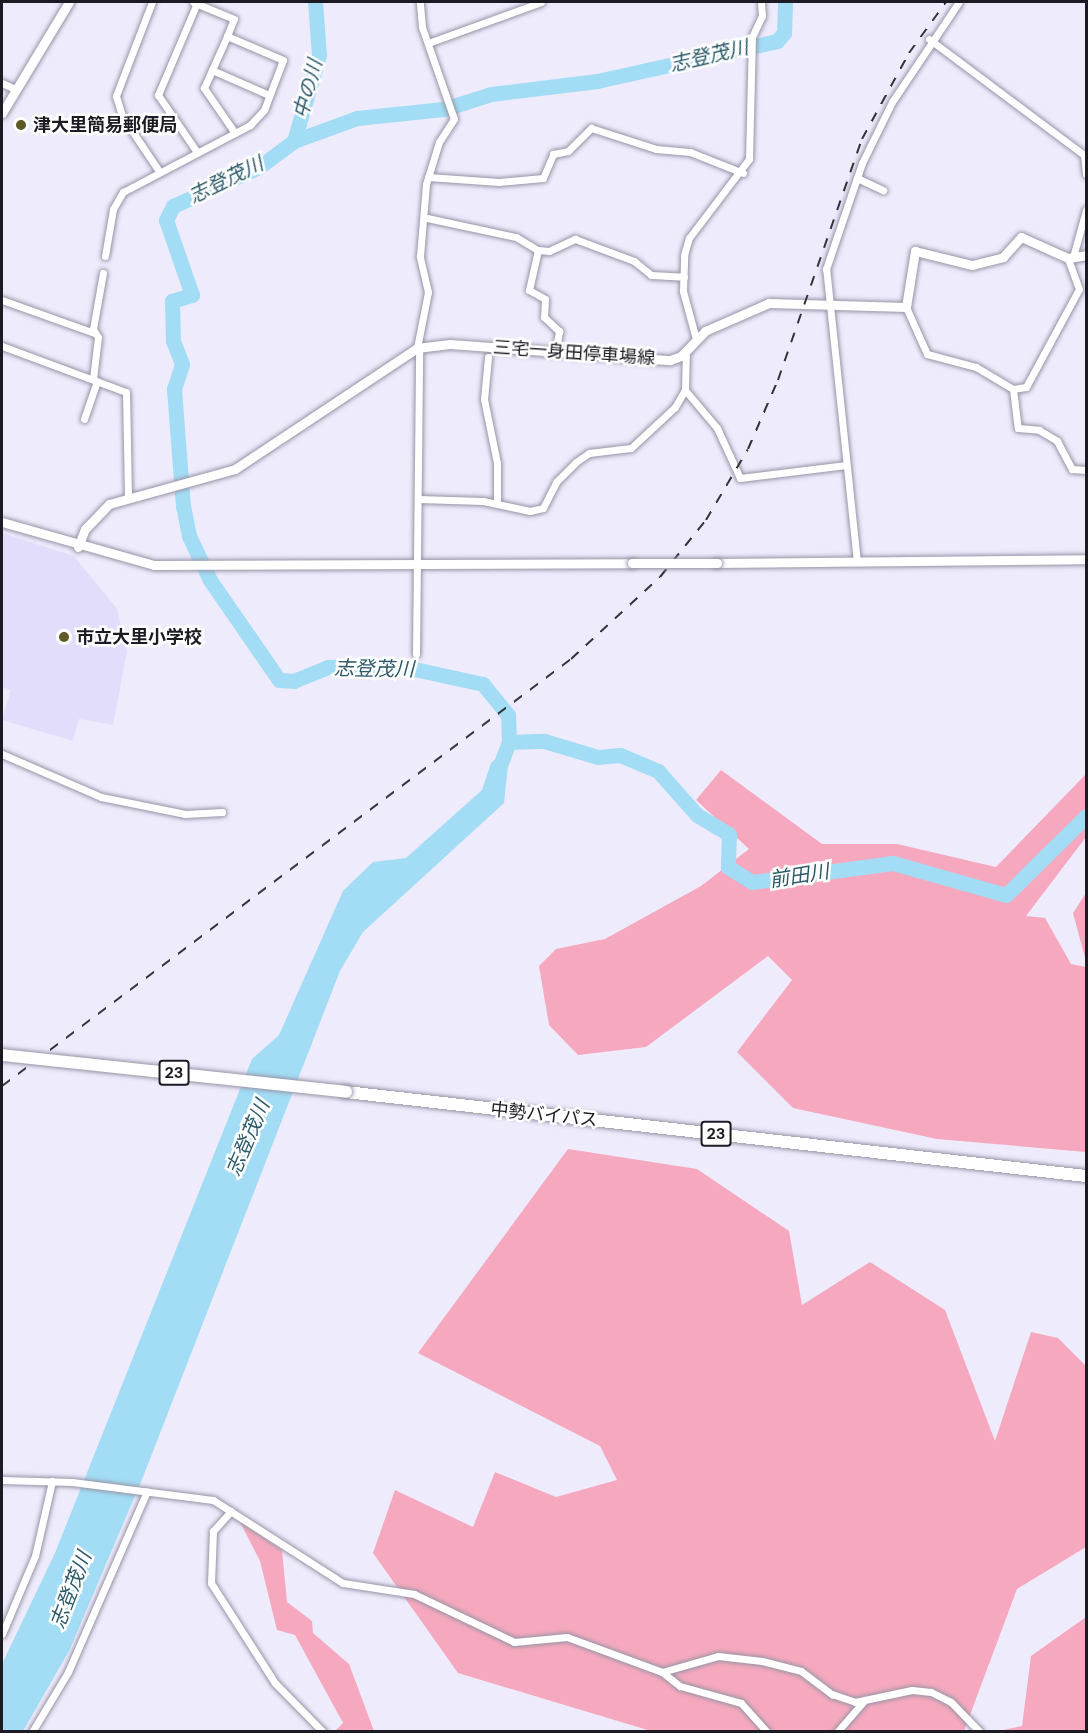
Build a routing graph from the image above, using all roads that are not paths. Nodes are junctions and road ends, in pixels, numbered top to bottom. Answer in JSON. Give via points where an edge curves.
{"nodes":[{"id":1,"x":69,"y":2,"type":"edge"},
{"id":2,"x":148,"y":2,"type":"edge"},
{"id":3,"x":195,"y":2,"type":"edge"},
{"id":4,"x":420,"y":2,"type":"edge"},
{"id":5,"x":541,"y":2,"type":"edge"},
{"id":6,"x":761,"y":2,"type":"edge"},
{"id":7,"x":959,"y":2,"type":"edge"},
{"id":8,"x":227,"y":36,"type":"junction"},
{"id":9,"x":929,"y":39,"type":"junction"},
{"id":10,"x":428,"y":42,"type":"junction"},
{"id":11,"x":212,"y":70,"type":"junction"},
{"id":12,"x":2,"y":83,"type":"edge"},
{"id":13,"x":15,"y":89,"type":"junction"},
{"id":14,"x":269,"y":95,"type":"junction"},
{"id":15,"x":2,"y":113,"type":"edge"},
{"id":16,"x":235,"y":133,"type":"junction"},
{"id":17,"x":197,"y":152,"type":"junction"},
{"id":18,"x":159,"y":171,"type":"junction"},
{"id":19,"x":743,"y":173,"type":"junction"},
{"id":20,"x":1086,"y":174,"type":"edge"},
{"id":21,"x":428,"y":177,"type":"junction"},
{"id":22,"x":857,"y":178,"type":"junction"},
{"id":23,"x":883,"y":190,"type":"dead end"},
{"id":24,"x":1086,"y":210,"type":"edge"},
{"id":25,"x":427,"y":218,"type":"junction"},
{"id":26,"x":538,"y":250,"type":"junction"},
{"id":27,"x":1086,"y":255,"type":"edge"},
{"id":28,"x":105,"y":256,"type":"dead end"},
{"id":29,"x":1071,"y":258,"type":"junction"},
{"id":30,"x":103,"y":273,"type":"dead end"},
{"id":31,"x":684,"y":277,"type":"junction"},
{"id":32,"x":1083,"y":290,"type":"edge"},
{"id":33,"x":2,"y":300,"type":"edge"},
{"id":34,"x":828,"y":302,"type":"junction"},
{"id":35,"x":906,"y":307,"type":"junction"},
{"id":36,"x":94,"y":333,"type":"junction"},
{"id":37,"x":696,"y":339,"type":"junction"},
{"id":38,"x":2,"y":345,"type":"edge"},
{"id":39,"x":418,"y":347,"type":"junction"},
{"id":40,"x":686,"y":350,"type":"junction"},
{"id":41,"x":556,"y":351,"type":"junction"},
{"id":42,"x":488,"y":357,"type":"dead end"},
{"id":43,"x":95,"y":380,"type":"junction"},
{"id":44,"x":1013,"y":389,"type":"junction"},
{"id":45,"x":685,"y":390,"type":"junction"},
{"id":46,"x":84,"y":419,"type":"dead end"},
{"id":47,"x":846,"y":465,"type":"junction"},
{"id":48,"x":1086,"y":470,"type":"edge"},
{"id":49,"x":128,"y":498,"type":"junction"},
{"id":50,"x":418,"y":499,"type":"junction"},
{"id":51,"x":496,"y":503,"type":"junction"},
{"id":52,"x":2,"y":522,"type":"edge"},
{"id":53,"x":78,"y":547,"type":"junction"},
{"id":54,"x":1086,"y":559,"type":"edge"},
{"id":55,"x":857,"y":562,"type":"junction"},
{"id":56,"x":419,"y":564,"type":"junction"},
{"id":57,"x":417,"y":654,"type":"dead end"},
{"id":58,"x":2,"y":754,"type":"edge"},
{"id":59,"x":222,"y":812,"type":"dead end"},
{"id":60,"x":2,"y":1055,"type":"edge"},
{"id":61,"x":1086,"y":1176,"type":"edge"},
{"id":62,"x":2,"y":1480,"type":"edge"},
{"id":63,"x":52,"y":1481,"type":"junction"},
{"id":64,"x":145,"y":1491,"type":"junction"},
{"id":65,"x":231,"y":1511,"type":"junction"},
{"id":66,"x":2,"y":1634,"type":"edge"},
{"id":67,"x":662,"y":1672,"type":"junction"},
{"id":68,"x":863,"y":1702,"type":"junction"},
{"id":69,"x":32,"y":1731,"type":"edge"},
{"id":70,"x":323,"y":1731,"type":"edge"},
{"id":71,"x":767,"y":1731,"type":"edge"},
{"id":72,"x":837,"y":1731,"type":"edge"},
{"id":73,"x":980,"y":1731,"type":"edge"}],
"edges":[{"from":1,"to":13,"type":"main road"},
{"from":2,"to":18,"type":"street","via":[[116,96],[122,116]]},
{"from":3,"to":8,"type":"street","via":[[234,18]]},
{"from":3,"to":17,"type":"street","via":[[158,95]]},
{"from":4,"to":10,"type":"street"},
{"from":5,"to":10,"type":"street"},
{"from":6,"to":19,"type":"street","via":[[762,16],[752,37],[749,154]]},
{"from":7,"to":9,"type":"street"},
{"from":8,"to":11,"type":"street"},
{"from":8,"to":14,"type":"street","via":[[283,60]]},
{"from":9,"to":20,"type":"street","via":[[1084,155]]},
{"from":9,"to":22,"type":"street","via":[[892,102]]},
{"from":10,"to":21,"type":"street","via":[[453,115]]},
{"from":11,"to":14,"type":"street"},
{"from":11,"to":16,"type":"street","via":[[204,88]]},
{"from":12,"to":13,"type":"street"},
{"from":13,"to":15,"type":"main road"},
{"from":14,"to":16,"type":"street","via":[[260,116]]},
{"from":16,"to":17,"type":"street"},
{"from":17,"to":18,"type":"street"},
{"from":18,"to":28,"type":"street","via":[[136,181],[116,201]]},
{"from":19,"to":21,"type":"street","via":[[690,152],[656,149],[591,128],[568,151],[553,154],[543,178],[499,182]]},
{"from":19,"to":31,"type":"street","via":[[689,238]]},
{"from":21,"to":25,"type":"street"},
{"from":22,"to":23,"type":"street"},
{"from":22,"to":34,"type":"street","via":[[826,269]]},
{"from":24,"to":29,"type":"street"},
{"from":25,"to":26,"type":"street","via":[[516,237]]},
{"from":25,"to":39,"type":"street","via":[[420,256],[429,292]]},
{"from":26,"to":31,"type":"street","via":[[549,252],[575,239],[634,261],[651,274]]},
{"from":26,"to":41,"type":"street","via":[[529,290],[546,299],[544,316],[559,331]]},
{"from":27,"to":29,"type":"main road"},
{"from":29,"to":32,"type":"street"},
{"from":29,"to":35,"type":"main road","via":[[1021,237],[1004,257],[972,265],[915,251]]},
{"from":30,"to":36,"type":"street"},
{"from":31,"to":37,"type":"street"},
{"from":32,"to":44,"type":"street","via":[[1026,387]]},
{"from":33,"to":36,"type":"street"},
{"from":34,"to":35,"type":"main road","name":"三宅一身田停車場線"},
{"from":34,"to":37,"type":"main road","name":"三宅一身田停車場線","via":[[759,306]]},
{"from":34,"to":47,"type":"street"},
{"from":35,"to":44,"type":"street","via":[[927,354],[976,367]]},
{"from":36,"to":43,"type":"street","via":[[98,337]]},
{"from":37,"to":40,"type":"main road","name":"三宅一身田停車場線"},
{"from":38,"to":43,"type":"street"},
{"from":39,"to":41,"type":"main road","name":"三宅一身田停車場線"},
{"from":39,"to":49,"type":"main road","via":[[249,461]]},
{"from":39,"to":50,"type":"street"},
{"from":40,"to":41,"type":"main road","name":"三宅一身田停車場線","via":[[664,360]]},
{"from":40,"to":45,"type":"street"},
{"from":42,"to":51,"type":"street","via":[[484,399],[497,463]]},
{"from":43,"to":46,"type":"street"},
{"from":43,"to":49,"type":"street","via":[[126,392]]},
{"from":44,"to":48,"type":"street","via":[[1018,428],[1039,430],[1057,441],[1072,469]]},
{"from":45,"to":47,"type":"street","via":[[717,428],[740,478]]},
{"from":45,"to":51,"type":"street","via":[[631,448],[589,453],[576,462],[556,482],[543,507],[525,511]]},
{"from":47,"to":55,"type":"street"},
{"from":49,"to":53,"type":"main road","via":[[100,509]]},
{"from":50,"to":51,"type":"street"},
{"from":50,"to":56,"type":"street"},
{"from":52,"to":53,"type":"main road"},
{"from":53,"to":56,"type":"main road","via":[[179,566]]},
{"from":54,"to":55,"type":"main road"},
{"from":55,"to":56,"type":"main road","bridge":true},
{"from":56,"to":57,"type":"street"},
{"from":58,"to":59,"type":"street","via":[[101,797],[154,803],[185,814]]},
{"from":60,"to":61,"type":"highway","name":"中勢バイパス","number":"23","bridge":true},
{"from":62,"to":63,"type":"street"},
{"from":63,"to":64,"type":"street"},
{"from":63,"to":66,"type":"street","via":[[36,1556]]},
{"from":64,"to":65,"type":"street","via":[[213,1500]]},
{"from":64,"to":69,"type":"street","via":[[68,1672]]},
{"from":65,"to":67,"type":"street","via":[[343,1582],[414,1594],[514,1642],[567,1637]]},
{"from":65,"to":70,"type":"street","via":[[213,1531],[211,1583],[275,1683]]},
{"from":67,"to":68,"type":"street","via":[[705,1658],[740,1657],[794,1669],[840,1698]]},
{"from":67,"to":71,"type":"street","via":[[680,1686],[741,1703]]},
{"from":68,"to":72,"type":"street"},
{"from":68,"to":73,"type":"street","via":[[907,1690],[931,1692],[956,1706]]}]}
